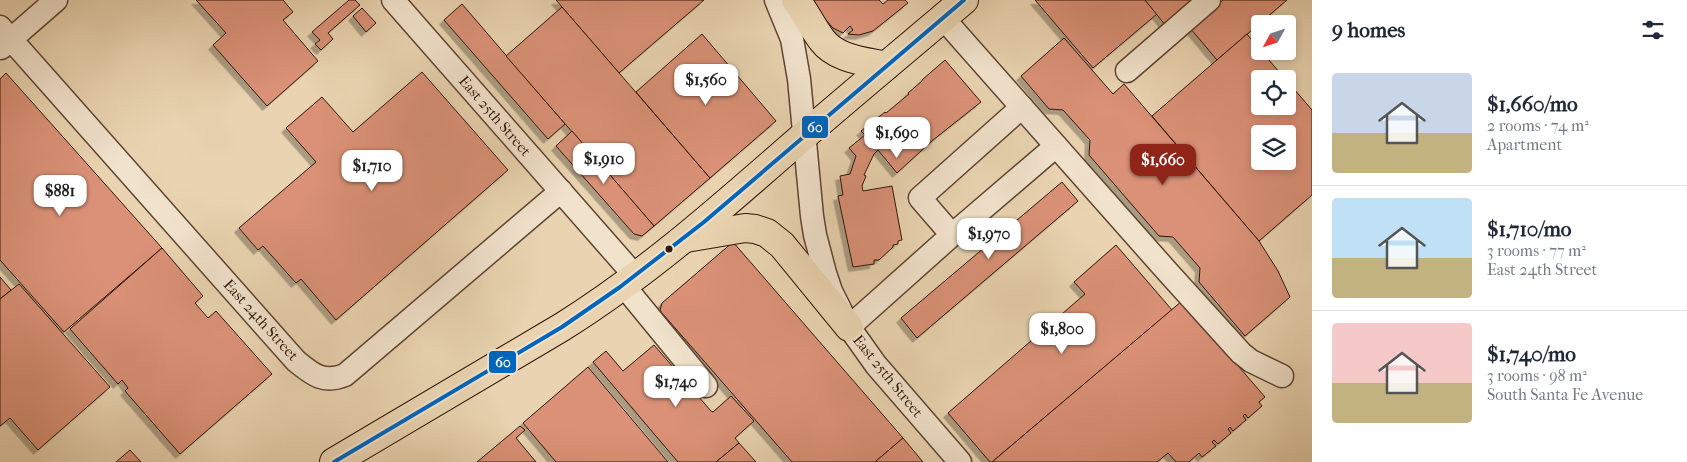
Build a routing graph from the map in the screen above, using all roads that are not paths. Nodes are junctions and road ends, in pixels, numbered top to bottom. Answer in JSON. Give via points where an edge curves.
{"nodes":[{"id":1,"x":56,"y":0,"type":"edge"},
{"id":2,"x":393,"y":0,"type":"edge"},
{"id":3,"x":776,"y":0,"type":"edge"},
{"id":4,"x":796,"y":0,"type":"edge"},
{"id":5,"x":964,"y":0,"type":"edge"},
{"id":6,"x":1209,"y":0,"type":"edge"},
{"id":7,"x":943,"y":18,"type":"junction"},
{"id":8,"x":4,"y":38,"type":"edge"},
{"id":9,"x":886,"y":66,"type":"junction"},
{"id":10,"x":1127,"y":71,"type":"dead end"},
{"id":11,"x":1022,"y":107,"type":"junction"},
{"id":12,"x":804,"y":136,"type":"junction"},
{"id":13,"x":1056,"y":146,"type":"junction"},
{"id":14,"x":561,"y":191,"type":"junction"},
{"id":15,"x":952,"y":236,"type":"junction"},
{"id":16,"x":686,"y":238,"type":"junction"},
{"id":17,"x":630,"y":281,"type":"junction"},
{"id":18,"x":849,"y":327,"type":"junction"},
{"id":19,"x":1282,"y":376,"type":"dead end"},
{"id":20,"x":706,"y":386,"type":"dead end"},
{"id":21,"x":334,"y":462,"type":"edge"},
{"id":22,"x":960,"y":462,"type":"edge"}],
"edges":[{"from":1,"to":8,"type":"street"},
{"from":2,"to":14,"type":"street","name":"East 25th Street"},
{"from":3,"to":12,"type":"street","name":"East 25th Street","via":[[792,39]]},
{"from":4,"to":9,"type":"main road","via":[[832,50]]},
{"from":5,"to":7,"type":"main road"},
{"from":6,"to":10,"type":"street"},
{"from":7,"to":9,"type":"main road"},
{"from":7,"to":11,"type":"street"},
{"from":8,"to":14,"type":"street","name":"East 24th Street","via":[[296,360],[312,374],[326,379],[345,375]]},
{"from":9,"to":12,"type":"main road"},
{"from":11,"to":13,"type":"street"},
{"from":11,"to":15,"type":"street","via":[[920,198]]},
{"from":12,"to":16,"type":"main road"},
{"from":12,"to":18,"type":"street","name":"East 25th Street","via":[[815,235],[831,291]]},
{"from":13,"to":15,"type":"street"},
{"from":13,"to":19,"type":"street","via":[[1241,353],[1251,362]]},
{"from":14,"to":17,"type":"street","name":"East 25th Street"},
{"from":15,"to":18,"type":"street"},
{"from":16,"to":17,"type":"main road"},
{"from":16,"to":18,"type":"main road","via":[[745,228],[767,233],[782,245]]},
{"from":17,"to":20,"type":"street","name":"East 25th Street"},
{"from":17,"to":21,"type":"main road","via":[[562,327]]},
{"from":18,"to":22,"type":"street","name":"East 25th Street","via":[[876,365]]}]}
